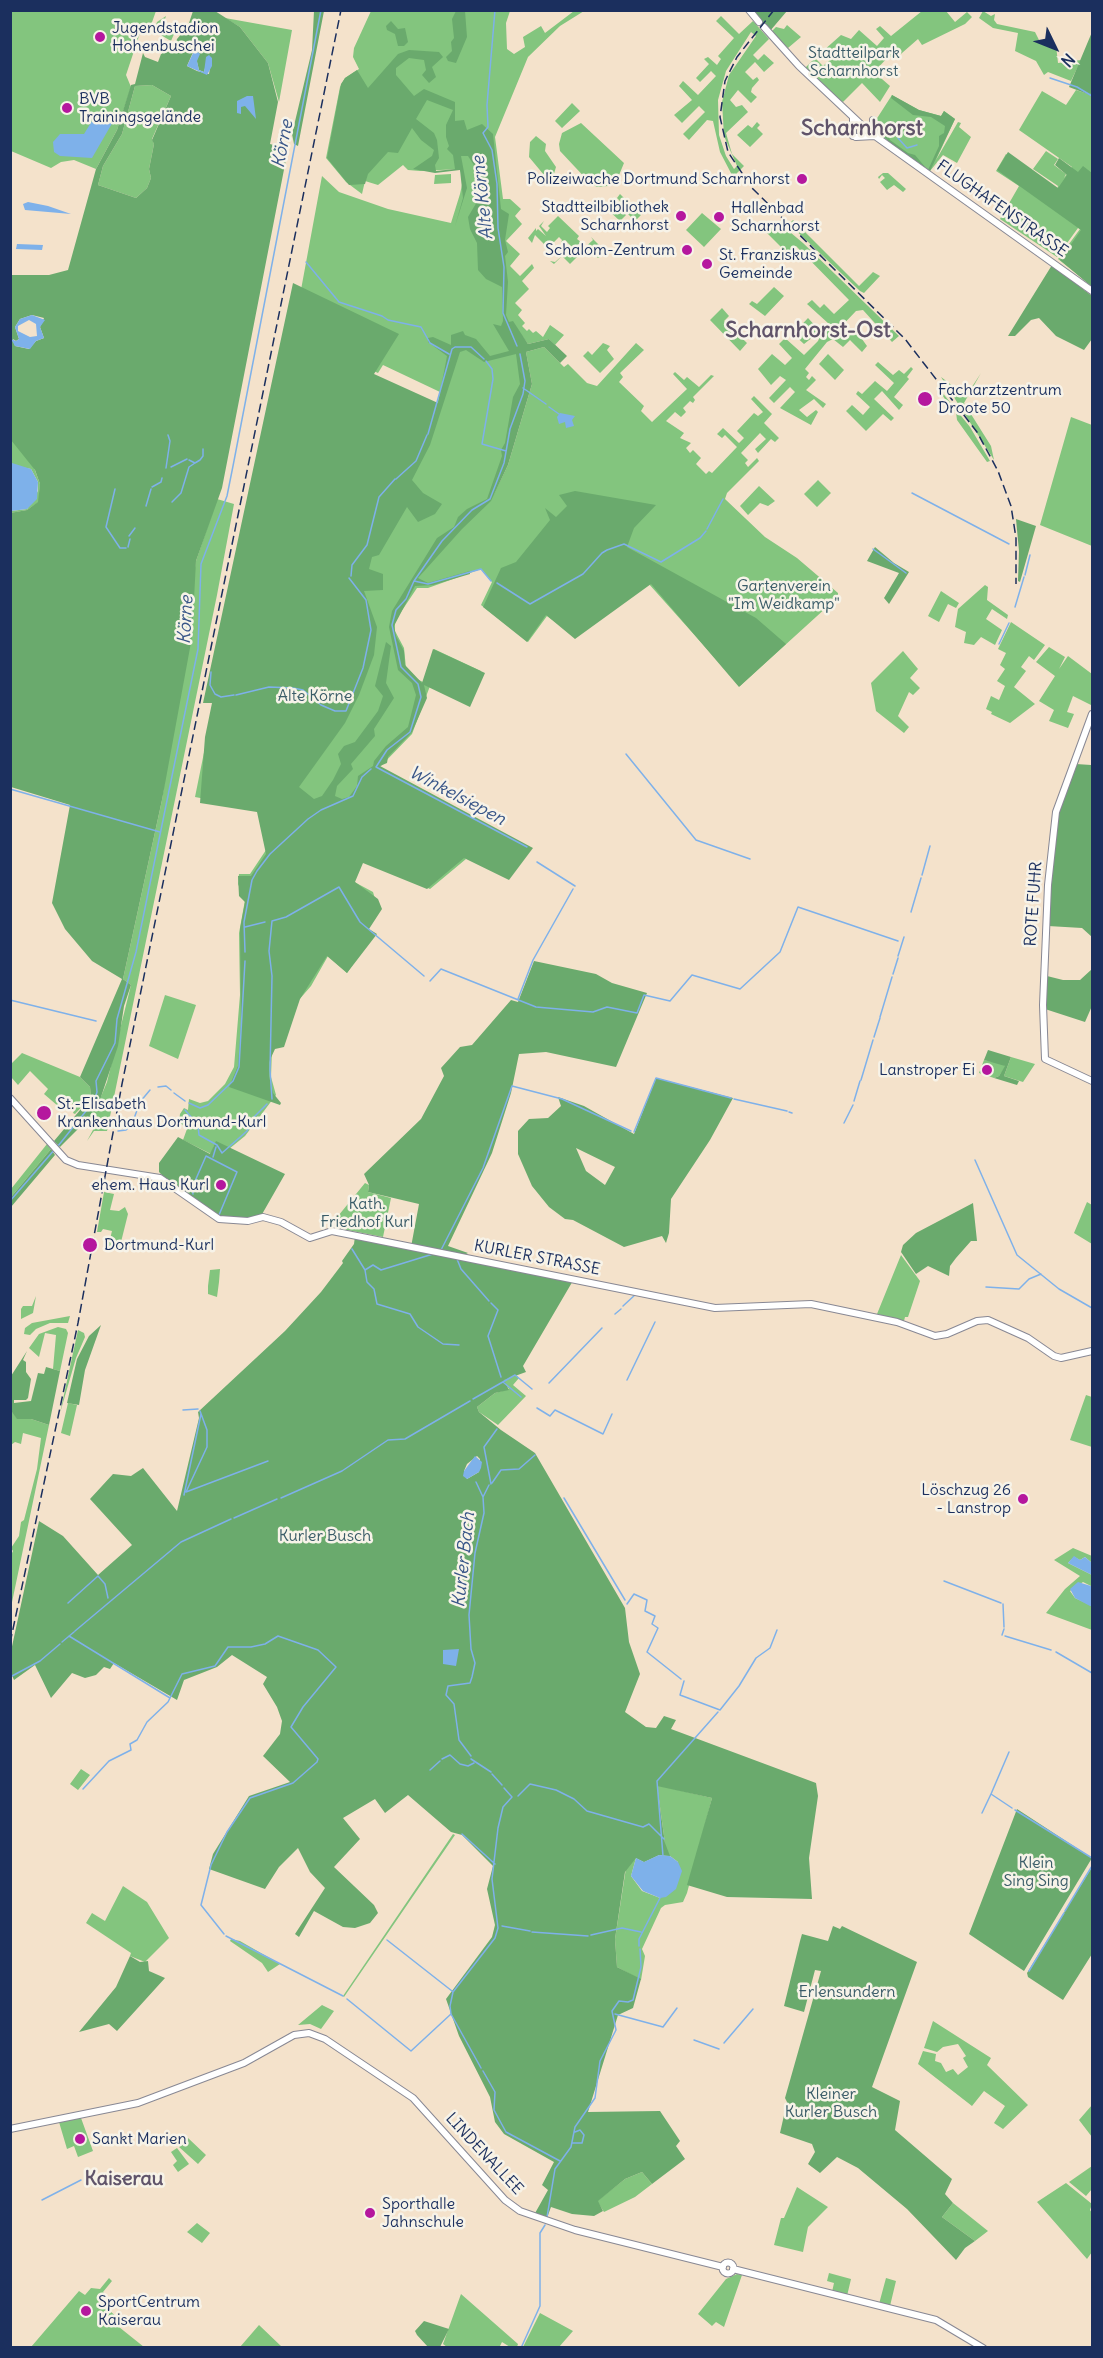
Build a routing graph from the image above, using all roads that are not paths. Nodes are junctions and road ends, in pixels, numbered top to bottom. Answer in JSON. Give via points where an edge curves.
{"nodes":[{"id":1,"x":749,"y":10,"type":"edge"},
{"id":2,"x":853,"y":118,"type":"junction"},
{"id":3,"x":873,"y":120,"type":"dead end"},
{"id":4,"x":875,"y":136,"type":"junction"},
{"id":5,"x":1092,"y":291,"type":"edge"},
{"id":6,"x":1092,"y":714,"type":"edge"},
{"id":7,"x":1092,"y":1081,"type":"edge"},
{"id":8,"x":10,"y":1098,"type":"edge"},
{"id":9,"x":1092,"y":1351,"type":"edge"},
{"id":10,"x":10,"y":2129,"type":"edge"},
{"id":11,"x":983,"y":2348,"type":"edge"}],
"edges":[{"from":1,"to":2,"type":"main road","name":"FLUGHAFENSTRASSE","via":[[793,61]]},
{"from":2,"to":4,"type":"main road","name":"FLUGHAFENSTRASSE"},
{"from":2,"to":4,"type":"main road","via":[[855,136]]},
{"from":3,"to":4,"type":"main road"},
{"from":4,"to":5,"type":"main road","name":"FLUGHAFENSTRASSE"},
{"from":6,"to":7,"type":"main road","name":"ROTE FUHR","via":[[1059,800],[1044,959],[1044,1058]]},
{"from":8,"to":9,"type":"main road","name":"KURLER STRASSE","via":[[55,1149],[78,1165],[160,1178],[219,1219],[248,1221],[263,1217],[310,1238],[327,1231],[339,1232],[717,1308],[810,1304],[897,1322],[931,1335],[947,1334],[988,1320],[1028,1338],[1054,1356]]},
{"from":10,"to":11,"type":"main road","name":"LINDENALLEE","via":[[138,2103],[244,2063],[294,2035],[316,2035],[412,2098],[505,2200],[520,2211],[575,2230],[723,2267],[727,2273],[733,2269],[936,2320]]}]}
